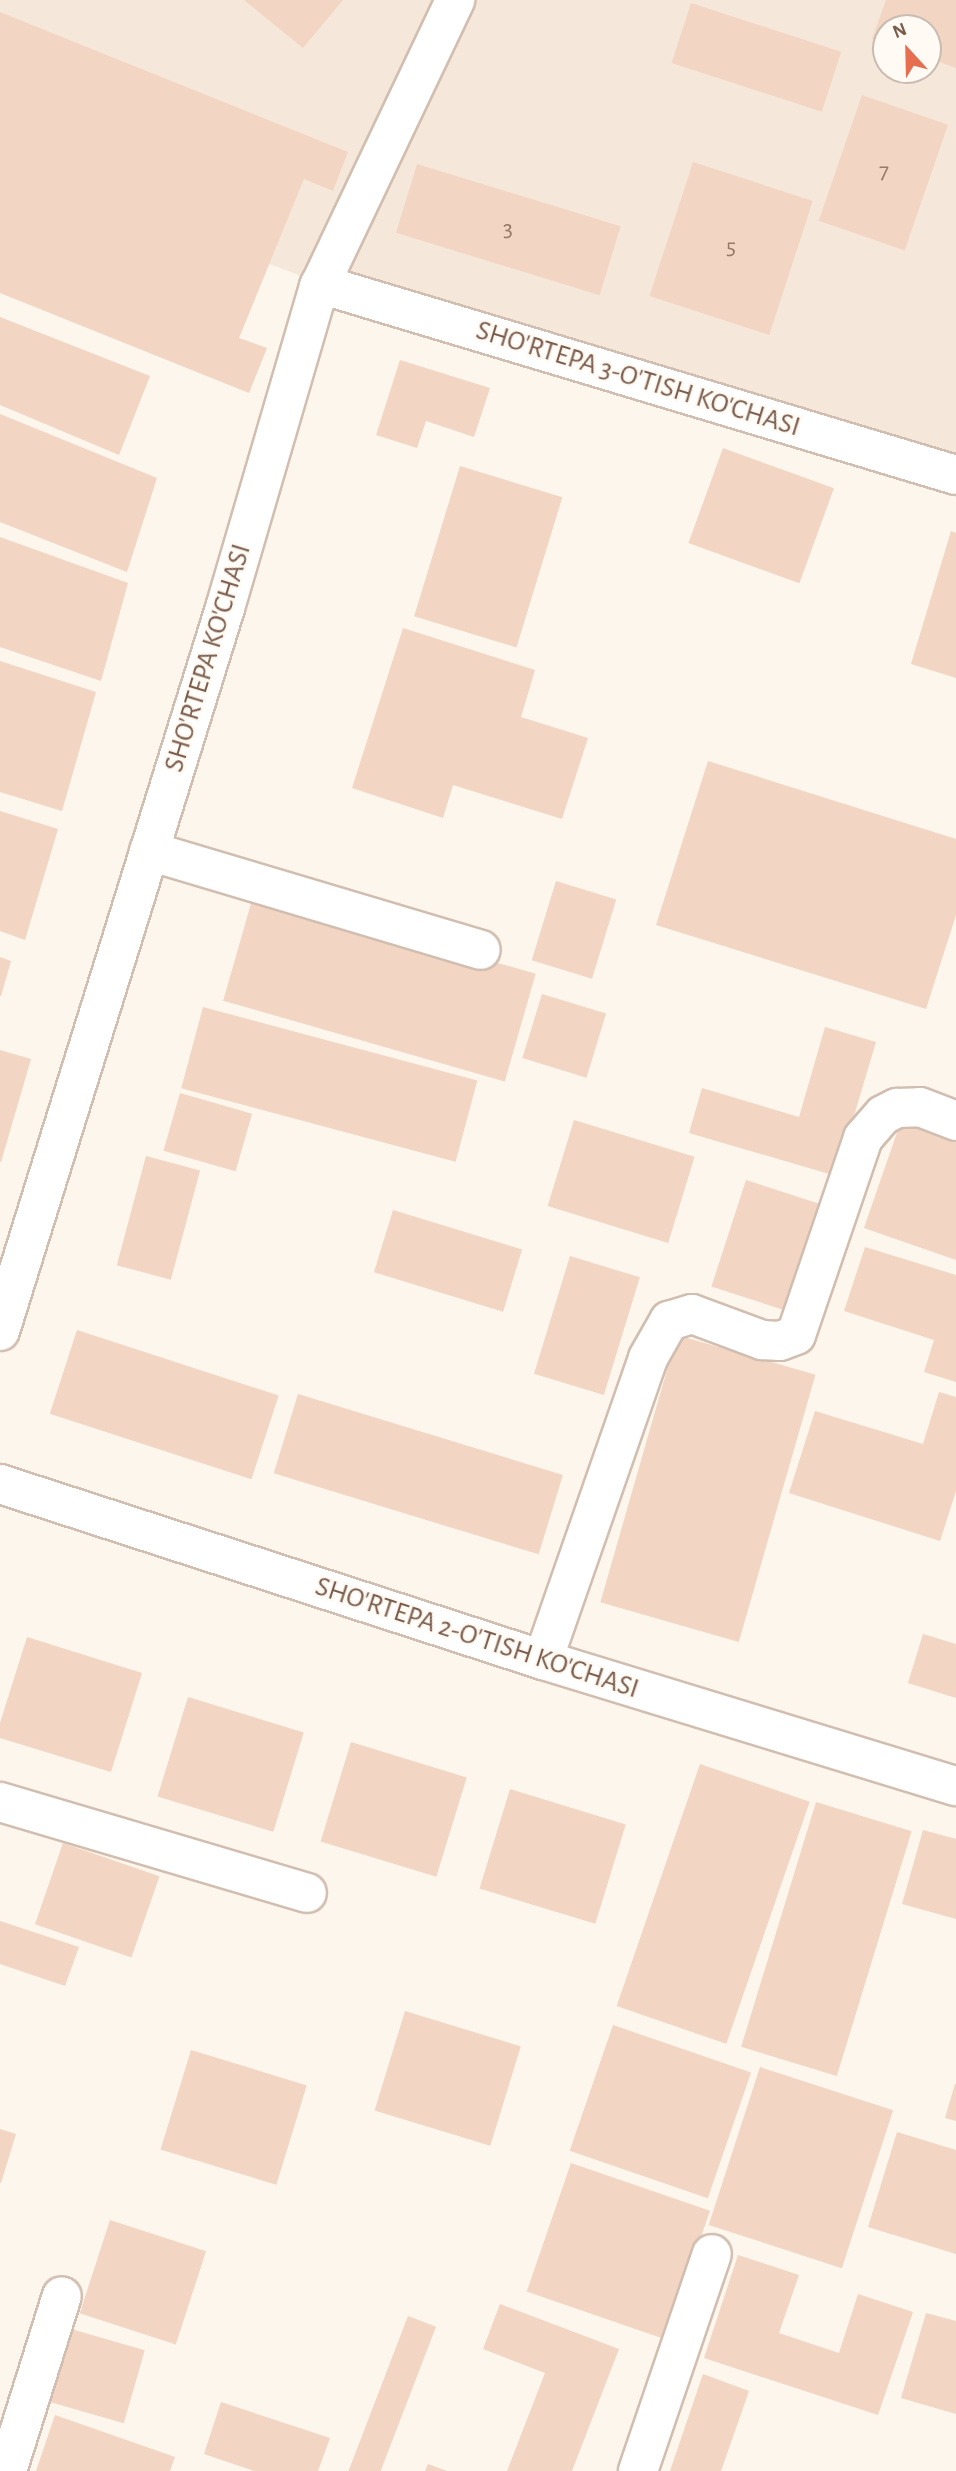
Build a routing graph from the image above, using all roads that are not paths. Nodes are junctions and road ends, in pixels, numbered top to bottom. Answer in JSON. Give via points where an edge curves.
{"nodes":[{"id":1,"x":455,"y":0,"type":"edge"},
{"id":2,"x":320,"y":284,"type":"junction"},
{"id":3,"x":956,"y":475,"type":"edge"},
{"id":4,"x":149,"y":851,"type":"junction"},
{"id":5,"x":481,"y":950,"type":"dead end"},
{"id":6,"x":956,"y":1121,"type":"edge"},
{"id":7,"x":0,"y":1331,"type":"edge"},
{"id":8,"x":0,"y":1484,"type":"edge"},
{"id":9,"x":542,"y":1660,"type":"junction"},
{"id":10,"x":956,"y":1786,"type":"edge"},
{"id":11,"x":0,"y":1802,"type":"edge"},
{"id":12,"x":307,"y":1893,"type":"dead end"},
{"id":13,"x":712,"y":2254,"type":"dead end"},
{"id":14,"x":62,"y":2296,"type":"dead end"},
{"id":15,"x":7,"y":2471,"type":"edge"},
{"id":16,"x":638,"y":2471,"type":"edge"}],
"edges":[{"from":1,"to":2,"type":"street","name":"SHO'RTEPA KO'CHASI"},
{"from":2,"to":3,"type":"street","name":"SHO'RTEPA 3-O'TISH KO'CHASI"},
{"from":2,"to":4,"type":"street","name":"SHO'RTEPA KO'CHASI"},
{"from":4,"to":5,"type":"street"},
{"from":4,"to":7,"type":"street","name":"SHO'RTEPA KO'CHASI"},
{"from":6,"to":9,"type":"street","via":[[920,1107],[897,1108],[883,1115],[863,1138],[796,1335],[780,1341],[762,1340],[692,1314],[669,1321],[648,1357]]},
{"from":8,"to":9,"type":"street","name":"SHO'RTEPA 2-O'TISH KO'CHASI"},
{"from":9,"to":10,"type":"street","name":"SHO'RTEPA 2-O'TISH KO'CHASI"},
{"from":11,"to":12,"type":"street"},
{"from":13,"to":16,"type":"street"},
{"from":14,"to":15,"type":"street"}]}
